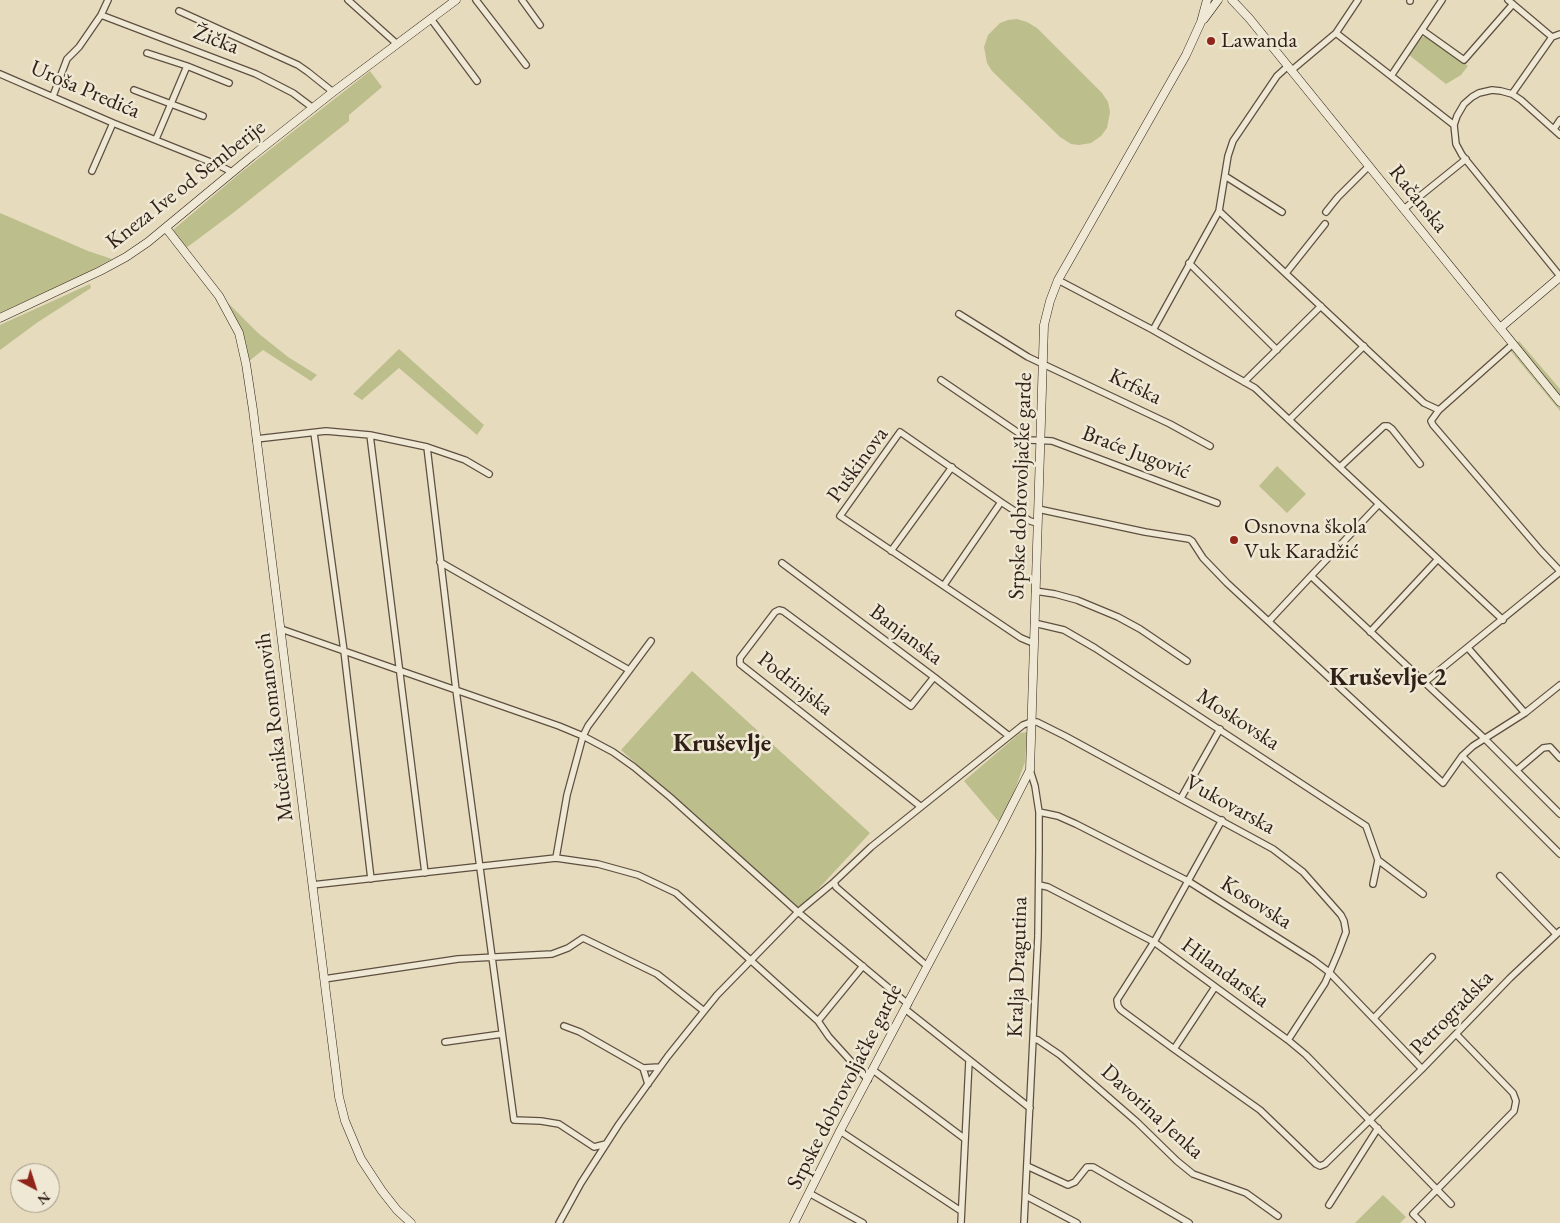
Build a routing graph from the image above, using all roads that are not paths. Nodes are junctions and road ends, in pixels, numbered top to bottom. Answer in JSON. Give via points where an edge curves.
{"nodes":[{"id":1,"x":108,"y":0,"type":"edge"},
{"id":2,"x":348,"y":0,"type":"edge"},
{"id":3,"x":456,"y":0,"type":"edge"},
{"id":4,"x":476,"y":0,"type":"edge"},
{"id":5,"x":522,"y":0,"type":"edge"},
{"id":6,"x":1207,"y":0,"type":"edge"},
{"id":7,"x":1218,"y":0,"type":"edge"},
{"id":8,"x":1232,"y":0,"type":"edge"},
{"id":9,"x":1239,"y":0,"type":"edge"},
{"id":10,"x":1358,"y":0,"type":"edge"},
{"id":11,"x":1442,"y":0,"type":"edge"},
{"id":12,"x":1510,"y":2,"type":"edge"},
{"id":13,"x":179,"y":11,"type":"dead end"},
{"id":14,"x":101,"y":15,"type":"junction"},
{"id":15,"x":1249,"y":18,"type":"junction"},
{"id":16,"x":431,"y":19,"type":"junction"},
{"id":17,"x":1201,"y":22,"type":"junction"},
{"id":18,"x":540,"y":25,"type":"dead end"},
{"id":19,"x":1422,"y":30,"type":"junction"},
{"id":20,"x":1336,"y":33,"type":"junction"},
{"id":21,"x":1560,"y":34,"type":"edge"},
{"id":22,"x":1552,"y":37,"type":"junction"},
{"id":23,"x":397,"y":44,"type":"junction"},
{"id":24,"x":147,"y":53,"type":"dead end"},
{"id":25,"x":526,"y":65,"type":"dead end"},
{"id":26,"x":187,"y":66,"type":"junction"},
{"id":27,"x":1290,"y":68,"type":"junction"},
{"id":28,"x":0,"y":74,"type":"edge"},
{"id":29,"x":1391,"y":76,"type":"junction"},
{"id":30,"x":477,"y":80,"type":"dead end"},
{"id":31,"x":228,"y":83,"type":"dead end"},
{"id":32,"x":134,"y":90,"type":"dead end"},
{"id":33,"x":333,"y":92,"type":"junction"},
{"id":34,"x":1512,"y":94,"type":"junction"},
{"id":35,"x":53,"y":96,"type":"junction"},
{"id":36,"x":171,"y":104,"type":"junction"},
{"id":37,"x":313,"y":108,"type":"junction"},
{"id":38,"x":203,"y":116,"type":"dead end"},
{"id":39,"x":1560,"y":120,"type":"edge"},
{"id":40,"x":113,"y":123,"type":"junction"},
{"id":41,"x":1454,"y":126,"type":"junction"},
{"id":42,"x":1554,"y":129,"type":"junction"},
{"id":43,"x":1560,"y":134,"type":"edge"},
{"id":44,"x":156,"y":139,"type":"junction"},
{"id":45,"x":1466,"y":159,"type":"junction"},
{"id":46,"x":1369,"y":166,"type":"junction"},
{"id":47,"x":92,"y":171,"type":"dead end"},
{"id":48,"x":232,"y":172,"type":"junction"},
{"id":49,"x":1225,"y":176,"type":"junction"},
{"id":50,"x":1404,"y":210,"type":"junction"},
{"id":51,"x":1219,"y":211,"type":"junction"},
{"id":52,"x":1282,"y":212,"type":"dead end"},
{"id":53,"x":1326,"y":212,"type":"dead end"},
{"id":54,"x":1325,"y":224,"type":"dead end"},
{"id":55,"x":166,"y":228,"type":"junction"},
{"id":56,"x":1190,"y":263,"type":"junction"},
{"id":57,"x":1286,"y":274,"type":"junction"},
{"id":58,"x":1560,"y":276,"type":"edge"},
{"id":59,"x":1058,"y":280,"type":"junction"},
{"id":60,"x":1321,"y":306,"type":"junction"},
{"id":61,"x":959,"y":314,"type":"dead end"},
{"id":62,"x":0,"y":318,"type":"edge"},
{"id":63,"x":1500,"y":328,"type":"junction"},
{"id":64,"x":1152,"y":330,"type":"junction"},
{"id":65,"x":1513,"y":344,"type":"junction"},
{"id":66,"x":1364,"y":346,"type":"junction"},
{"id":67,"x":1277,"y":350,"type":"junction"},
{"id":68,"x":1043,"y":363,"type":"junction"},
{"id":69,"x":941,"y":380,"type":"dead end"},
{"id":70,"x":1244,"y":382,"type":"junction"},
{"id":71,"x":1560,"y":402,"type":"edge"},
{"id":72,"x":1439,"y":410,"type":"junction"},
{"id":73,"x":1289,"y":420,"type":"junction"},
{"id":74,"x":314,"y":433,"type":"junction"},
{"id":75,"x":370,"y":435,"type":"junction"},
{"id":76,"x":256,"y":439,"type":"junction"},
{"id":77,"x":1040,"y":441,"type":"junction"},
{"id":78,"x":1210,"y":446,"type":"dead end"},
{"id":79,"x":427,"y":447,"type":"junction"},
{"id":80,"x":1420,"y":464,"type":"dead end"},
{"id":81,"x":952,"y":467,"type":"junction"},
{"id":82,"x":1340,"y":467,"type":"junction"},
{"id":83,"x":489,"y":474,"type":"dead end"},
{"id":84,"x":1001,"y":502,"type":"junction"},
{"id":85,"x":1217,"y":503,"type":"dead end"},
{"id":86,"x":1379,"y":504,"type":"junction"},
{"id":87,"x":1038,"y":509,"type":"junction"},
{"id":88,"x":1038,"y":523,"type":"junction"},
{"id":89,"x":891,"y":550,"type":"junction"},
{"id":90,"x":1438,"y":560,"type":"junction"},
{"id":91,"x":440,"y":562,"type":"junction"},
{"id":92,"x":782,"y":563,"type":"dead end"},
{"id":93,"x":1560,"y":572,"type":"edge"},
{"id":94,"x":1311,"y":576,"type":"junction"},
{"id":95,"x":944,"y":585,"type":"junction"},
{"id":96,"x":1035,"y":591,"type":"junction"},
{"id":97,"x":1502,"y":620,"type":"junction"},
{"id":98,"x":1269,"y":621,"type":"junction"},
{"id":99,"x":1034,"y":623,"type":"junction"},
{"id":100,"x":281,"y":629,"type":"junction"},
{"id":101,"x":1370,"y":632,"type":"junction"},
{"id":102,"x":651,"y":641,"type":"dead end"},
{"id":103,"x":1034,"y":643,"type":"junction"},
{"id":104,"x":1468,"y":648,"type":"junction"},
{"id":105,"x":344,"y":651,"type":"junction"},
{"id":106,"x":1187,"y":661,"type":"dead end"},
{"id":107,"x":629,"y":670,"type":"junction"},
{"id":108,"x":400,"y":671,"type":"junction"},
{"id":109,"x":934,"y":677,"type":"junction"},
{"id":110,"x":1425,"y":682,"type":"junction"},
{"id":111,"x":1560,"y":685,"type":"edge"},
{"id":112,"x":456,"y":690,"type":"junction"},
{"id":113,"x":1525,"y":713,"type":"junction"},
{"id":114,"x":1031,"y":722,"type":"junction"},
{"id":115,"x":1220,"y":729,"type":"junction"},
{"id":116,"x":583,"y":736,"type":"junction"},
{"id":117,"x":1009,"y":736,"type":"junction"},
{"id":118,"x":1484,"y":738,"type":"junction"},
{"id":119,"x":1462,"y":756,"type":"junction"},
{"id":120,"x":1560,"y":758,"type":"edge"},
{"id":121,"x":1030,"y":770,"type":"junction"},
{"id":122,"x":1516,"y":770,"type":"junction"},
{"id":123,"x":1181,"y":798,"type":"junction"},
{"id":124,"x":920,"y":806,"type":"junction"},
{"id":125,"x":1040,"y":812,"type":"junction"},
{"id":126,"x":1560,"y":814,"type":"edge"},
{"id":127,"x":1222,"y":820,"type":"junction"},
{"id":128,"x":1560,"y":854,"type":"edge"},
{"id":129,"x":556,"y":858,"type":"junction"},
{"id":130,"x":1378,"y":860,"type":"junction"},
{"id":131,"x":479,"y":867,"type":"junction"},
{"id":132,"x":425,"y":873,"type":"junction"},
{"id":133,"x":1500,"y":876,"type":"dead end"},
{"id":134,"x":371,"y":879,"type":"junction"},
{"id":135,"x":1188,"y":881,"type":"junction"},
{"id":136,"x":834,"y":882,"type":"junction"},
{"id":137,"x":1373,"y":884,"type":"dead end"},
{"id":138,"x":312,"y":885,"type":"junction"},
{"id":139,"x":1039,"y":885,"type":"junction"},
{"id":140,"x":1423,"y":894,"type":"dead end"},
{"id":141,"x":798,"y":912,"type":"junction"},
{"id":142,"x":1558,"y":932,"type":"edge"},
{"id":143,"x":1154,"y":942,"type":"junction"},
{"id":144,"x":1432,"y":957,"type":"dead end"},
{"id":145,"x":491,"y":958,"type":"junction"},
{"id":146,"x":751,"y":960,"type":"junction"},
{"id":147,"x":863,"y":966,"type":"junction"},
{"id":148,"x":927,"y":966,"type":"junction"},
{"id":149,"x":1329,"y":972,"type":"junction"},
{"id":150,"x":324,"y":979,"type":"junction"},
{"id":151,"x":1215,"y":988,"type":"junction"},
{"id":152,"x":906,"y":1007,"type":"junction"},
{"id":153,"x":704,"y":1011,"type":"junction"},
{"id":154,"x":1374,"y":1018,"type":"junction"},
{"id":155,"x":818,"y":1021,"type":"junction"},
{"id":156,"x":564,"y":1026,"type":"dead end"},
{"id":157,"x":502,"y":1034,"type":"junction"},
{"id":158,"x":1456,"y":1034,"type":"junction"},
{"id":159,"x":1034,"y":1039,"type":"junction"},
{"id":160,"x":1288,"y":1040,"type":"junction"},
{"id":161,"x":445,"y":1042,"type":"dead end"},
{"id":162,"x":1174,"y":1050,"type":"junction"},
{"id":163,"x":969,"y":1061,"type":"junction"},
{"id":164,"x":659,"y":1067,"type":"junction"},
{"id":165,"x":643,"y":1068,"type":"junction"},
{"id":166,"x":1422,"y":1069,"type":"junction"},
{"id":167,"x":873,"y":1070,"type":"junction"},
{"id":168,"x":868,"y":1080,"type":"junction"},
{"id":169,"x":648,"y":1084,"type":"junction"},
{"id":170,"x":1030,"y":1108,"type":"junction"},
{"id":171,"x":1370,"y":1120,"type":"junction"},
{"id":172,"x":1378,"y":1128,"type":"junction"},
{"id":173,"x":840,"y":1131,"type":"junction"},
{"id":174,"x":965,"y":1139,"type":"junction"},
{"id":175,"x":606,"y":1144,"type":"junction"},
{"id":176,"x":594,"y":1147,"type":"junction"},
{"id":177,"x":599,"y":1156,"type":"junction"},
{"id":178,"x":1027,"y":1166,"type":"junction"},
{"id":179,"x":1437,"y":1189,"type":"junction"},
{"id":180,"x":809,"y":1193,"type":"junction"},
{"id":181,"x":1026,"y":1196,"type":"junction"},
{"id":182,"x":1452,"y":1204,"type":"dead end"},
{"id":183,"x":1329,"y":1205,"type":"dead end"},
{"id":184,"x":961,"y":1211,"type":"junction"},
{"id":185,"x":1278,"y":1216,"type":"dead end"},
{"id":186,"x":411,"y":1223,"type":"edge"},
{"id":187,"x":559,"y":1223,"type":"edge"},
{"id":188,"x":794,"y":1223,"type":"edge"},
{"id":189,"x":863,"y":1223,"type":"edge"},
{"id":190,"x":961,"y":1223,"type":"edge"},
{"id":191,"x":1024,"y":1223,"type":"edge"},
{"id":192,"x":1078,"y":1223,"type":"edge"},
{"id":193,"x":1189,"y":1223,"type":"edge"},
{"id":194,"x":1422,"y":1223,"type":"edge"}],
"edges":[{"from":1,"to":14,"type":"street"},
{"from":2,"to":23,"type":"street"},
{"from":3,"to":16,"type":"main road","name":"Kneza Ive od Semberije"},
{"from":4,"to":25,"type":"street"},
{"from":5,"to":18,"type":"street"},
{"from":6,"to":17,"type":"main road"},
{"from":7,"to":17,"type":"main road"},
{"from":8,"to":15,"type":"main road"},
{"from":9,"to":15,"type":"main road"},
{"from":10,"to":20,"type":"street"},
{"from":11,"to":19,"type":"street"},
{"from":12,"to":19,"type":"street","via":[[1464,60]]},
{"from":12,"to":22,"type":"street"},
{"from":13,"to":33,"type":"street","via":[[298,65]]},
{"from":14,"to":35,"type":"street","via":[[67,59]]},
{"from":14,"to":37,"type":"street","name":"Žička","via":[[270,80]]},
{"from":15,"to":27,"type":"main road","name":"Račanska"},
{"from":16,"to":23,"type":"main road","name":"Kneza Ive od Semberije"},
{"from":16,"to":30,"type":"street"},
{"from":17,"to":59,"type":"main road","name":"Srpske dobrovoljačke garde","via":[[1186,55]]},
{"from":19,"to":29,"type":"street"},
{"from":20,"to":27,"type":"street"},
{"from":20,"to":29,"type":"street"},
{"from":21,"to":22,"type":"street"},
{"from":22,"to":34,"type":"street"},
{"from":23,"to":33,"type":"main road","name":"Kneza Ive od Semberije"},
{"from":24,"to":26,"type":"street"},
{"from":26,"to":31,"type":"street"},
{"from":26,"to":36,"type":"street","name":"Uroša Predića"},
{"from":27,"to":46,"type":"main road","name":"Račanska"},
{"from":27,"to":49,"type":"street","via":[[1277,76],[1233,141]]},
{"from":28,"to":35,"type":"street","name":"Uroša Predića"},
{"from":29,"to":41,"type":"street"},
{"from":32,"to":36,"type":"street"},
{"from":33,"to":37,"type":"main road","name":"Kneza Ive od Semberije"},
{"from":34,"to":41,"type":"street","via":[[1492,90],[1479,93],[1464,104]]},
{"from":34,"to":42,"type":"street"},
{"from":35,"to":40,"type":"street","name":"Uroša Predića"},
{"from":36,"to":38,"type":"street"},
{"from":36,"to":44,"type":"street","name":"Uroša Predića"},
{"from":37,"to":48,"type":"main road","name":"Kneza Ive od Semberije"},
{"from":39,"to":42,"type":"street"},
{"from":40,"to":44,"type":"street","name":"Uroša Predića"},
{"from":40,"to":47,"type":"street"},
{"from":41,"to":45,"type":"street","via":[[1456,144]]},
{"from":42,"to":43,"type":"street"},
{"from":44,"to":48,"type":"street","name":"Uroša Predića"},
{"from":45,"to":50,"type":"street"},
{"from":45,"to":58,"type":"street"},
{"from":46,"to":50,"type":"main road","name":"Račanska"},
{"from":46,"to":53,"type":"street"},
{"from":48,"to":55,"type":"main road","name":"Kneza Ive od Semberije"},
{"from":49,"to":51,"type":"street"},
{"from":49,"to":52,"type":"street"},
{"from":50,"to":63,"type":"main road","name":"Račanska"},
{"from":51,"to":56,"type":"street"},
{"from":51,"to":57,"type":"street"},
{"from":54,"to":57,"type":"street"},
{"from":55,"to":62,"type":"main road","name":"Kneza Ive od Semberije","via":[[126,257],[84,280]]},
{"from":55,"to":76,"type":"main road","name":"Mučenika Romanovih","via":[[219,296],[239,333]]},
{"from":56,"to":64,"type":"street"},
{"from":56,"to":67,"type":"street"},
{"from":57,"to":60,"type":"street"},
{"from":58,"to":63,"type":"main road"},
{"from":59,"to":64,"type":"street"},
{"from":59,"to":68,"type":"main road","name":"Srpske dobrovoljačke garde","via":[[1044,325]]},
{"from":60,"to":66,"type":"street"},
{"from":60,"to":67,"type":"street"},
{"from":61,"to":68,"type":"street","name":"Krfska"},
{"from":63,"to":65,"type":"main road","name":"Račanska"},
{"from":64,"to":70,"type":"street"},
{"from":65,"to":71,"type":"main road","name":"Račanska"},
{"from":65,"to":72,"type":"street"},
{"from":66,"to":72,"type":"street","via":[[1424,403]]},
{"from":66,"to":73,"type":"street"},
{"from":67,"to":70,"type":"street"},
{"from":68,"to":77,"type":"main road","name":"Srpske dobrovoljačke garde"},
{"from":68,"to":78,"type":"street","name":"Krfska"},
{"from":69,"to":77,"type":"street","name":"Braće Jugović","via":[[1029,440]]},
{"from":70,"to":73,"type":"street","via":[[1255,388]]},
{"from":72,"to":93,"type":"street","via":[[1431,421],[1432,425]]},
{"from":73,"to":82,"type":"street"},
{"from":74,"to":75,"type":"street"},
{"from":74,"to":76,"type":"street"},
{"from":74,"to":105,"type":"street"},
{"from":75,"to":79,"type":"street"},
{"from":75,"to":108,"type":"street"},
{"from":76,"to":100,"type":"main road","name":"Mučenika Romanovih"},
{"from":77,"to":85,"type":"street","name":"Braće Jugović","via":[[1052,440]]},
{"from":77,"to":87,"type":"main road","name":"Srpske dobrovoljačke garde"},
{"from":79,"to":83,"type":"street","via":[[465,460]]},
{"from":79,"to":91,"type":"street"},
{"from":80,"to":82,"type":"street","via":[[1392,429],[1384,426]]},
{"from":81,"to":84,"type":"street","name":"Puškinova"},
{"from":81,"to":89,"type":"street"},
{"from":81,"to":89,"type":"street","name":"Puškinova","via":[[900,432],[840,516]]},
{"from":82,"to":86,"type":"street"},
{"from":84,"to":88,"type":"street","name":"Puškinova"},
{"from":84,"to":95,"type":"street"},
{"from":86,"to":90,"type":"street"},
{"from":86,"to":94,"type":"street"},
{"from":87,"to":88,"type":"main road","name":"Srpske dobrovoljačke garde"},
{"from":87,"to":98,"type":"street","via":[[1189,539],[1203,558]]},
{"from":88,"to":96,"type":"main road","name":"Srpske dobrovoljačke garde"},
{"from":89,"to":95,"type":"street","name":"Puškinova"},
{"from":90,"to":97,"type":"street"},
{"from":90,"to":101,"type":"street"},
{"from":91,"to":107,"type":"street"},
{"from":91,"to":112,"type":"street"},
{"from":92,"to":109,"type":"street","name":"Banjanska"},
{"from":93,"to":97,"type":"street"},
{"from":94,"to":98,"type":"street"},
{"from":94,"to":101,"type":"street"},
{"from":95,"to":103,"type":"street","name":"Puškinova","via":[[1021,638]]},
{"from":96,"to":99,"type":"main road","name":"Srpske dobrovoljačke garde"},
{"from":96,"to":106,"type":"street","via":[[1077,600],[1118,617]]},
{"from":97,"to":104,"type":"street"},
{"from":98,"to":119,"type":"street","via":[[1443,782]]},
{"from":99,"to":103,"type":"main road","name":"Srpske dobrovoljačke garde"},
{"from":99,"to":115,"type":"street","name":"Moskovska","via":[[1072,634]]},
{"from":100,"to":105,"type":"street"},
{"from":100,"to":138,"type":"main road","name":"Mučenika Romanovih"},
{"from":101,"to":110,"type":"street"},
{"from":102,"to":107,"type":"street"},
{"from":103,"to":114,"type":"main road","name":"Srpske dobrovoljačke garde"},
{"from":104,"to":110,"type":"street"},
{"from":104,"to":113,"type":"street"},
{"from":105,"to":108,"type":"street"},
{"from":105,"to":134,"type":"street"},
{"from":107,"to":116,"type":"street"},
{"from":108,"to":112,"type":"street"},
{"from":108,"to":132,"type":"street"},
{"from":109,"to":117,"type":"street","name":"Banjanska"},
{"from":109,"to":124,"type":"street","name":"Podrinjska","via":[[911,706],[779,610],[740,658],[740,664]]},
{"from":110,"to":118,"type":"street"},
{"from":111,"to":113,"type":"street"},
{"from":112,"to":116,"type":"street"},
{"from":112,"to":131,"type":"street"},
{"from":113,"to":118,"type":"street"},
{"from":114,"to":117,"type":"street"},
{"from":114,"to":121,"type":"main road","name":"Srpske dobrovoljačke garde"},
{"from":114,"to":123,"type":"street","name":"Vukovarska","via":[[1065,736]]},
{"from":115,"to":123,"type":"street"},
{"from":115,"to":130,"type":"street","name":"Moskovska","via":[[1366,826]]},
{"from":116,"to":129,"type":"street","via":[[567,795]]},
{"from":116,"to":141,"type":"street","via":[[634,767]]},
{"from":117,"to":124,"type":"street"},
{"from":118,"to":119,"type":"street"},
{"from":118,"to":122,"type":"street"},
{"from":119,"to":128,"type":"street"},
{"from":120,"to":122,"type":"street","via":[[1550,747],[1543,748]]},
{"from":121,"to":125,"type":"street","name":"Kralja Dragutina"},
{"from":121,"to":148,"type":"main road","name":"Srpske dobrovoljačke garde"},
{"from":122,"to":126,"type":"street"},
{"from":123,"to":127,"type":"street","name":"Vukovarska"},
{"from":124,"to":136,"type":"street"},
{"from":125,"to":135,"type":"street","name":"Kosovska","via":[[1076,824]]},
{"from":125,"to":139,"type":"street","name":"Kralja Dragutina"},
{"from":127,"to":135,"type":"street"},
{"from":127,"to":149,"type":"street","name":"Vukovarska","via":[[1273,849],[1303,872],[1341,915],[1346,932]]},
{"from":129,"to":131,"type":"street"},
{"from":129,"to":146,"type":"street","via":[[598,864],[638,875],[676,893]]},
{"from":130,"to":137,"type":"street"},
{"from":130,"to":140,"type":"street"},
{"from":131,"to":132,"type":"street"},
{"from":131,"to":145,"type":"street"},
{"from":132,"to":134,"type":"street"},
{"from":133,"to":142,"type":"street"},
{"from":134,"to":138,"type":"street"},
{"from":135,"to":143,"type":"street"},
{"from":135,"to":149,"type":"street","name":"Kosovska"},
{"from":136,"to":141,"type":"street"},
{"from":136,"to":148,"type":"street","name":"Srpske dobrovoljačke garde"},
{"from":138,"to":150,"type":"main road","name":"Mučenika Romanovih"},
{"from":139,"to":143,"type":"street","name":"Hilandarska"},
{"from":139,"to":159,"type":"street","name":"Kralja Dragutina"},
{"from":141,"to":146,"type":"street"},
{"from":141,"to":147,"type":"street"},
{"from":142,"to":158,"type":"street","name":"Petrogradska"},
{"from":143,"to":151,"type":"street","name":"Hilandarska"},
{"from":143,"to":162,"type":"street","via":[[1117,1000],[1118,1006]]},
{"from":144,"to":154,"type":"street"},
{"from":145,"to":150,"type":"street","via":[[458,959]]},
{"from":145,"to":153,"type":"street","via":[[552,954],[583,938],[657,974]]},
{"from":145,"to":157,"type":"street"},
{"from":146,"to":153,"type":"street"},
{"from":146,"to":155,"type":"street"},
{"from":147,"to":152,"type":"street"},
{"from":147,"to":155,"type":"street"},
{"from":148,"to":152,"type":"main road","name":"Srpske dobrovoljačke garde"},
{"from":149,"to":154,"type":"street","name":"Kosovska"},
{"from":149,"to":160,"type":"street","name":"Vukovarska"},
{"from":150,"to":186,"type":"main road","name":"Mučenika Romanovih","via":[[345,1121],[361,1159],[382,1191]]},
{"from":151,"to":160,"type":"street","name":"Hilandarska"},
{"from":151,"to":162,"type":"street"},
{"from":152,"to":163,"type":"street"},
{"from":152,"to":167,"type":"main road","name":"Srpske dobrovoljačke garde"},
{"from":153,"to":164,"type":"street"},
{"from":154,"to":166,"type":"street","name":"Kosovska"},
{"from":155,"to":168,"type":"street"},
{"from":156,"to":165,"type":"street"},
{"from":157,"to":161,"type":"street"},
{"from":157,"to":176,"type":"street","via":[[514,1120],[559,1124]]},
{"from":158,"to":166,"type":"street","name":"Petrogradska"},
{"from":158,"to":179,"type":"street","via":[[1513,1093],[1516,1101],[1514,1111]]},
{"from":159,"to":170,"type":"street","name":"Kralja Dragutina"},
{"from":159,"to":185,"type":"street","name":"Davorina Jenka","via":[[1060,1054],[1193,1174],[1246,1193]]},
{"from":160,"to":171,"type":"street","name":"Hilandarska"},
{"from":162,"to":171,"type":"street","name":"Petrogradska","via":[[1260,1110],[1320,1166]]},
{"from":163,"to":170,"type":"street"},
{"from":163,"to":174,"type":"street"},
{"from":164,"to":165,"type":"street"},
{"from":164,"to":169,"type":"street"},
{"from":165,"to":169,"type":"street"},
{"from":166,"to":171,"type":"street","name":"Petrogradska"},
{"from":167,"to":168,"type":"main road","name":"Srpske dobrovoljačke garde"},
{"from":167,"to":174,"type":"street"},
{"from":168,"to":173,"type":"main road","name":"Srpske dobrovoljačke garde"},
{"from":169,"to":175,"type":"street"},
{"from":170,"to":178,"type":"street","name":"Kralja Dragutina"},
{"from":171,"to":172,"type":"street","name":"Hilandarska"},
{"from":172,"to":179,"type":"street","name":"Hilandarska"},
{"from":172,"to":183,"type":"street"},
{"from":173,"to":180,"type":"main road","name":"Srpske dobrovoljačke garde"},
{"from":173,"to":184,"type":"street"},
{"from":174,"to":184,"type":"street"},
{"from":175,"to":176,"type":"street"},
{"from":175,"to":177,"type":"street"},
{"from":176,"to":177,"type":"street"},
{"from":177,"to":187,"type":"street"},
{"from":178,"to":181,"type":"street","name":"Kralja Dragutina"},
{"from":178,"to":193,"type":"street","via":[[1068,1185],[1075,1182],[1087,1167],[1093,1167]]},
{"from":179,"to":182,"type":"street","name":"Hilandarska"},
{"from":179,"to":194,"type":"street","via":[[1413,1214]]},
{"from":180,"to":188,"type":"main road","name":"Srpske dobrovoljačke garde"},
{"from":180,"to":189,"type":"street"},
{"from":181,"to":191,"type":"street","name":"Kralja Dragutina"},
{"from":181,"to":192,"type":"street"},
{"from":184,"to":190,"type":"street"}]}
